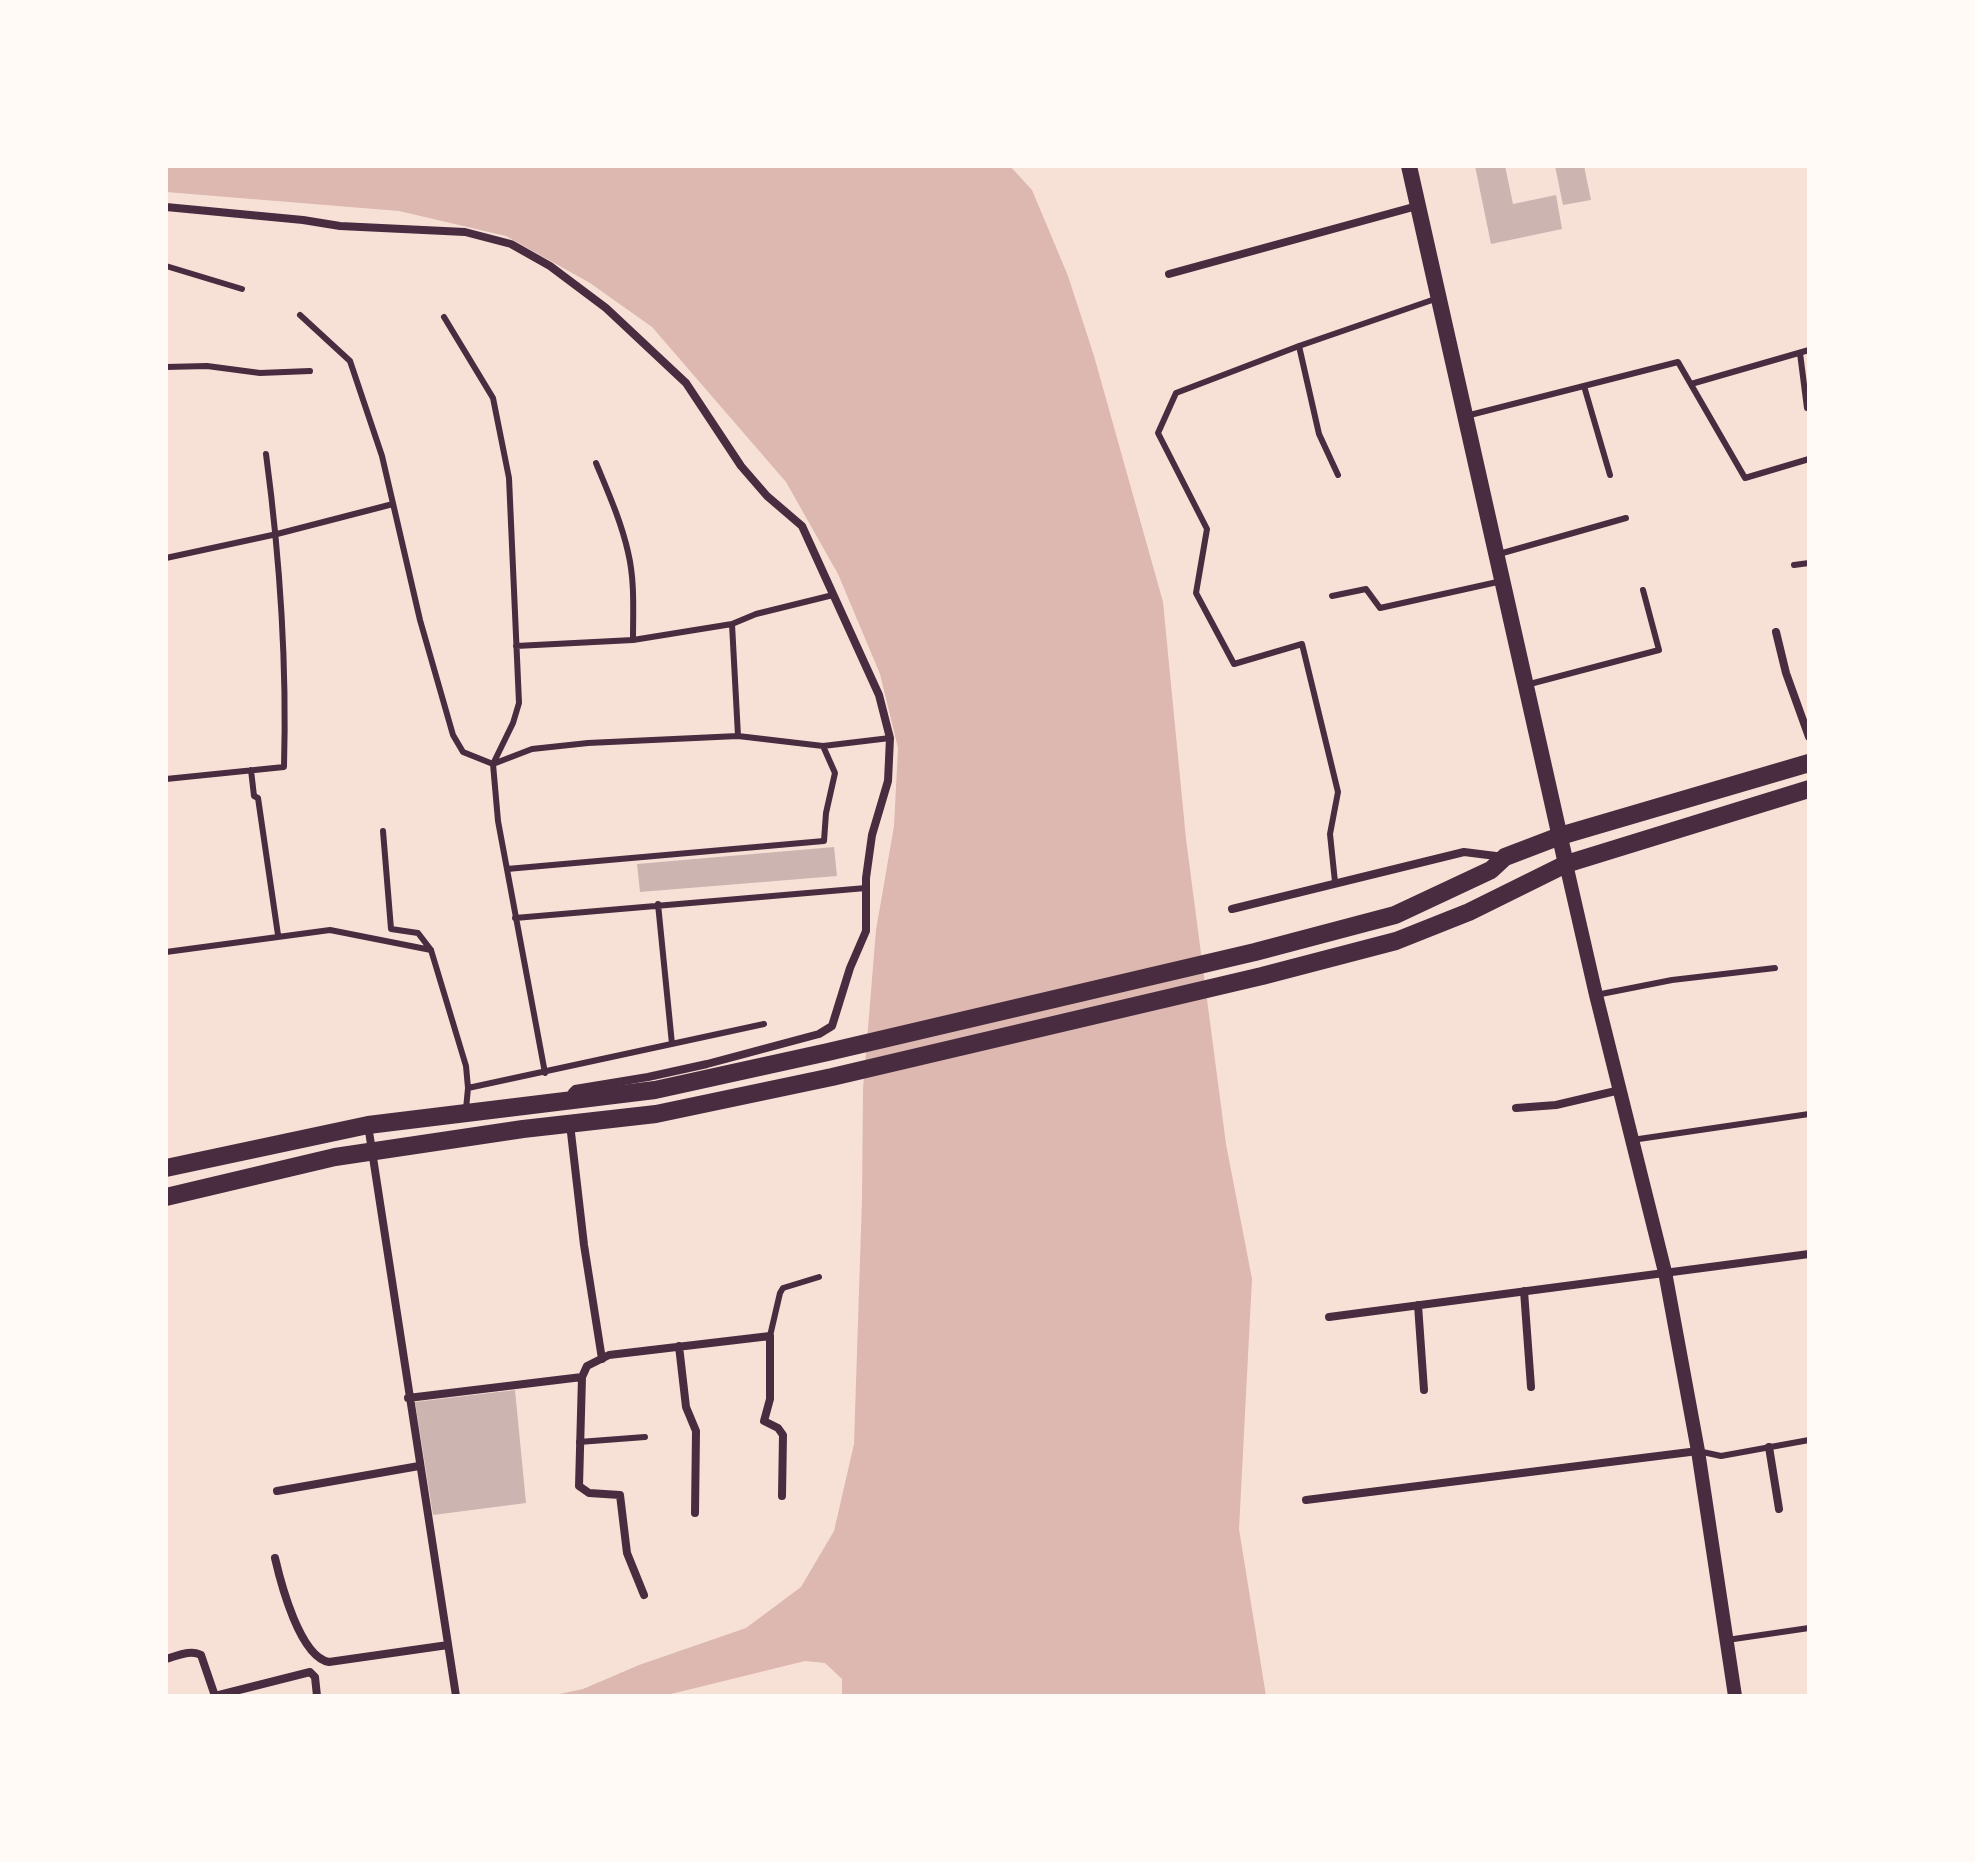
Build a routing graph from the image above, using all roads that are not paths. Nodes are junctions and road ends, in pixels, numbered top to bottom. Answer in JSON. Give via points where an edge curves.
{"nodes":[{"id":1,"x":1409,"y":166,"type":"edge"},
{"id":2,"x":1418,"y":206,"type":"junction"},
{"id":3,"x":166,"y":207,"type":"edge"},
{"id":4,"x":166,"y":266,"type":"edge"},
{"id":5,"x":1169,"y":274,"type":"dead end"},
{"id":6,"x":242,"y":289,"type":"dead end"},
{"id":7,"x":1438,"y":298,"type":"junction"},
{"id":8,"x":300,"y":315,"type":"dead end"},
{"id":9,"x":444,"y":317,"type":"dead end"},
{"id":10,"x":1299,"y":346,"type":"junction"},
{"id":11,"x":1809,"y":350,"type":"edge"},
{"id":12,"x":1800,"y":353,"type":"junction"},
{"id":13,"x":166,"y":367,"type":"edge"},
{"id":14,"x":310,"y":371,"type":"dead end"},
{"id":15,"x":1691,"y":384,"type":"junction"},
{"id":16,"x":1584,"y":386,"type":"junction"},
{"id":17,"x":1807,"y":408,"type":"dead end"},
{"id":18,"x":1466,"y":416,"type":"junction"},
{"id":19,"x":266,"y":454,"type":"dead end"},
{"id":20,"x":1809,"y":459,"type":"edge"},
{"id":21,"x":596,"y":463,"type":"dead end"},
{"id":22,"x":1338,"y":475,"type":"dead end"},
{"id":23,"x":1610,"y":475,"type":"dead end"},
{"id":24,"x":393,"y":504,"type":"junction"},
{"id":25,"x":1626,"y":518,"type":"dead end"},
{"id":26,"x":277,"y":534,"type":"junction"},
{"id":27,"x":1496,"y":555,"type":"junction"},
{"id":28,"x":166,"y":558,"type":"edge"},
{"id":29,"x":1809,"y":563,"type":"edge"},
{"id":30,"x":1794,"y":565,"type":"dead end"},
{"id":31,"x":1502,"y":581,"type":"junction"},
{"id":32,"x":1643,"y":590,"type":"dead end"},
{"id":33,"x":833,"y":595,"type":"junction"},
{"id":34,"x":1332,"y":596,"type":"dead end"},
{"id":35,"x":732,"y":624,"type":"junction"},
{"id":36,"x":1776,"y":632,"type":"dead end"},
{"id":37,"x":633,"y":640,"type":"junction"},
{"id":38,"x":516,"y":646,"type":"junction"},
{"id":39,"x":1526,"y":685,"type":"junction"},
{"id":40,"x":738,"y":736,"type":"junction"},
{"id":41,"x":1809,"y":737,"type":"edge"},
{"id":42,"x":890,"y":738,"type":"junction"},
{"id":43,"x":823,"y":746,"type":"junction"},
{"id":44,"x":1809,"y":763,"type":"edge"},
{"id":45,"x":493,"y":764,"type":"junction"},
{"id":46,"x":251,"y":770,"type":"junction"},
{"id":47,"x":166,"y":779,"type":"edge"},
{"id":48,"x":1809,"y":789,"type":"edge"},
{"id":49,"x":383,"y":831,"type":"dead end"},
{"id":50,"x":1560,"y":836,"type":"junction"},
{"id":51,"x":1505,"y":857,"type":"junction"},
{"id":52,"x":1566,"y":864,"type":"junction"},
{"id":53,"x":507,"y":869,"type":"junction"},
{"id":54,"x":1335,"y":882,"type":"junction"},
{"id":55,"x":866,"y":888,"type":"junction"},
{"id":56,"x":658,"y":904,"type":"junction"},
{"id":57,"x":1232,"y":909,"type":"dead end"},
{"id":58,"x":515,"y":918,"type":"junction"},
{"id":59,"x":278,"y":935,"type":"junction"},
{"id":60,"x":431,"y":950,"type":"junction"},
{"id":61,"x":166,"y":952,"type":"edge"},
{"id":62,"x":1775,"y":968,"type":"dead end"},
{"id":63,"x":1596,"y":995,"type":"junction"},
{"id":64,"x":764,"y":1024,"type":"dead end"},
{"id":65,"x":672,"y":1044,"type":"junction"},
{"id":66,"x":545,"y":1073,"type":"junction"},
{"id":67,"x":468,"y":1088,"type":"junction"},
{"id":68,"x":1620,"y":1090,"type":"junction"},
{"id":69,"x":572,"y":1101,"type":"junction"},
{"id":70,"x":1516,"y":1108,"type":"dead end"},
{"id":71,"x":465,"y":1113,"type":"junction"},
{"id":72,"x":1809,"y":1114,"type":"edge"},
{"id":73,"x":570,"y":1124,"type":"junction"},
{"id":74,"x":368,"y":1125,"type":"junction"},
{"id":75,"x":1632,"y":1140,"type":"junction"},
{"id":76,"x":372,"y":1151,"type":"junction"},
{"id":77,"x":166,"y":1168,"type":"edge"},
{"id":78,"x":166,"y":1197,"type":"edge"},
{"id":79,"x":1809,"y":1254,"type":"edge"},
{"id":80,"x":1665,"y":1272,"type":"junction"},
{"id":81,"x":819,"y":1277,"type":"dead end"},
{"id":82,"x":1524,"y":1291,"type":"junction"},
{"id":83,"x":1418,"y":1305,"type":"junction"},
{"id":84,"x":1329,"y":1317,"type":"dead end"},
{"id":85,"x":770,"y":1336,"type":"junction"},
{"id":86,"x":679,"y":1346,"type":"junction"},
{"id":87,"x":602,"y":1359,"type":"junction"},
{"id":88,"x":582,"y":1377,"type":"junction"},
{"id":89,"x":1531,"y":1387,"type":"dead end"},
{"id":90,"x":1424,"y":1390,"type":"dead end"},
{"id":91,"x":408,"y":1398,"type":"junction"},
{"id":92,"x":645,"y":1437,"type":"dead end"},
{"id":93,"x":1809,"y":1440,"type":"edge"},
{"id":94,"x":579,"y":1442,"type":"junction"},
{"id":95,"x":1769,"y":1447,"type":"junction"},
{"id":96,"x":1698,"y":1451,"type":"junction"},
{"id":97,"x":419,"y":1466,"type":"junction"},
{"id":98,"x":277,"y":1491,"type":"dead end"},
{"id":99,"x":782,"y":1496,"type":"dead end"},
{"id":100,"x":1306,"y":1500,"type":"dead end"},
{"id":101,"x":1779,"y":1509,"type":"dead end"},
{"id":102,"x":695,"y":1513,"type":"dead end"},
{"id":103,"x":275,"y":1558,"type":"dead end"},
{"id":104,"x":644,"y":1595,"type":"dead end"},
{"id":105,"x":1809,"y":1628,"type":"edge"},
{"id":106,"x":1727,"y":1640,"type":"junction"},
{"id":107,"x":448,"y":1645,"type":"junction"},
{"id":108,"x":166,"y":1659,"type":"edge"},
{"id":109,"x":215,"y":1696,"type":"edge"},
{"id":110,"x":317,"y":1696,"type":"edge"},
{"id":111,"x":456,"y":1696,"type":"edge"},
{"id":112,"x":1735,"y":1696,"type":"edge"}],
"edges":[{"from":1,"to":2,"type":"main road"},
{"from":2,"to":5,"type":"street"},
{"from":2,"to":7,"type":"main road"},
{"from":3,"to":33,"type":"street","via":[[340,226],[465,232],[511,244],[550,266],[606,308],[686,383],[741,466],[802,526]]},
{"from":4,"to":6,"type":"lane"},
{"from":7,"to":10,"type":"lane"},
{"from":7,"to":18,"type":"main road"},
{"from":8,"to":24,"type":"lane","via":[[350,361]]},
{"from":9,"to":38,"type":"lane","via":[[493,398],[509,478]]},
{"from":10,"to":22,"type":"lane","via":[[1319,434]]},
{"from":10,"to":54,"type":"lane","via":[[1176,393],[1158,433],[1207,529],[1196,593],[1234,664],[1302,644],[1338,792],[1330,834]]},
{"from":11,"to":12,"type":"lane"},
{"from":12,"to":15,"type":"lane"},
{"from":12,"to":17,"type":"lane"},
{"from":13,"to":14,"type":"lane"},
{"from":15,"to":16,"type":"lane","via":[[1678,362]]},
{"from":15,"to":20,"type":"lane","via":[[1745,478]]},
{"from":16,"to":18,"type":"lane"},
{"from":16,"to":23,"type":"lane"},
{"from":18,"to":27,"type":"main road"},
{"from":19,"to":26,"type":"lane"},
{"from":21,"to":37,"type":"lane","via":[[629,553]]},
{"from":24,"to":26,"type":"lane"},
{"from":24,"to":45,"type":"lane","via":[[453,735],[463,752]]},
{"from":25,"to":27,"type":"lane"},
{"from":26,"to":28,"type":"lane"},
{"from":26,"to":46,"type":"lane","via":[[286,686],[284,767]]},
{"from":27,"to":31,"type":"main road"},
{"from":29,"to":30,"type":"lane"},
{"from":31,"to":34,"type":"lane","via":[[1380,608],[1366,589]]},
{"from":31,"to":39,"type":"main road"},
{"from":32,"to":39,"type":"lane","via":[[1659,650]]},
{"from":33,"to":35,"type":"lane"},
{"from":33,"to":42,"type":"street","via":[[879,695]]},
{"from":35,"to":37,"type":"lane"},
{"from":35,"to":40,"type":"lane"},
{"from":36,"to":41,"type":"street"},
{"from":37,"to":38,"type":"lane"},
{"from":38,"to":45,"type":"lane","via":[[519,703]]},
{"from":39,"to":50,"type":"main road"},
{"from":40,"to":43,"type":"lane"},
{"from":40,"to":45,"type":"lane","via":[[574,744],[532,749]]},
{"from":42,"to":43,"type":"lane"},
{"from":42,"to":55,"type":"street","via":[[888,781],[872,835]]},
{"from":43,"to":53,"type":"lane","via":[[835,773],[824,841]]},
{"from":44,"to":50,"type":"main road"},
{"from":45,"to":53,"type":"lane"},
{"from":46,"to":47,"type":"lane"},
{"from":46,"to":59,"type":"lane"},
{"from":48,"to":52,"type":"main road"},
{"from":49,"to":60,"type":"lane","via":[[391,929],[418,933]]},
{"from":50,"to":51,"type":"main road"},
{"from":50,"to":52,"type":"main road"},
{"from":51,"to":54,"type":"street","via":[[1464,852]]},
{"from":51,"to":69,"type":"main road","via":[[1491,870],[1395,915],[1255,952],[655,1090]]},
{"from":52,"to":63,"type":"street"},
{"from":52,"to":73,"type":"main road","via":[[1396,941],[1262,976],[832,1077],[656,1114]]},
{"from":53,"to":58,"type":"lane"},
{"from":54,"to":57,"type":"street"},
{"from":55,"to":56,"type":"lane"},
{"from":55,"to":69,"type":"street","via":[[866,931],[827,1030],[707,1064],[575,1089]]},
{"from":56,"to":58,"type":"lane"},
{"from":56,"to":65,"type":"lane"},
{"from":58,"to":66,"type":"lane"},
{"from":59,"to":60,"type":"lane","via":[[330,930]]},
{"from":59,"to":61,"type":"lane"},
{"from":60,"to":67,"type":"lane"},
{"from":62,"to":63,"type":"lane"},
{"from":63,"to":68,"type":"street"},
{"from":64,"to":65,"type":"lane"},
{"from":65,"to":66,"type":"lane"},
{"from":66,"to":67,"type":"lane"},
{"from":67,"to":71,"type":"lane"},
{"from":68,"to":70,"type":"street"},
{"from":68,"to":75,"type":"street"},
{"from":69,"to":71,"type":"main road"},
{"from":71,"to":74,"type":"main road"},
{"from":72,"to":75,"type":"lane"},
{"from":73,"to":76,"type":"main road"},
{"from":73,"to":87,"type":"street"},
{"from":74,"to":76,"type":"street"},
{"from":74,"to":77,"type":"main road"},
{"from":75,"to":80,"type":"street"},
{"from":76,"to":78,"type":"main road"},
{"from":76,"to":91,"type":"street"},
{"from":79,"to":80,"type":"street"},
{"from":80,"to":82,"type":"street"},
{"from":80,"to":96,"type":"street"},
{"from":81,"to":85,"type":"lane","via":[[783,1288]]},
{"from":82,"to":83,"type":"street"},
{"from":82,"to":89,"type":"street"},
{"from":83,"to":84,"type":"street"},
{"from":83,"to":90,"type":"street"},
{"from":85,"to":86,"type":"street"},
{"from":85,"to":99,"type":"street","via":[[770,1399],[764,1421],[783,1435]]},
{"from":86,"to":87,"type":"street"},
{"from":86,"to":102,"type":"street","via":[[686,1407],[696,1431]]},
{"from":87,"to":88,"type":"street","via":[[587,1366]]},
{"from":88,"to":91,"type":"street"},
{"from":88,"to":94,"type":"street"},
{"from":91,"to":97,"type":"street"},
{"from":92,"to":94,"type":"lane"},
{"from":93,"to":95,"type":"lane"},
{"from":94,"to":104,"type":"street","via":[[579,1486],[589,1493],[620,1495],[627,1553]]},
{"from":95,"to":96,"type":"lane","via":[[1721,1456]]},
{"from":95,"to":101,"type":"street"},
{"from":96,"to":100,"type":"street"},
{"from":96,"to":106,"type":"street"},
{"from":97,"to":98,"type":"street"},
{"from":97,"to":107,"type":"street"},
{"from":103,"to":107,"type":"street","via":[[306,1644],[321,1661]]},
{"from":105,"to":106,"type":"lane"},
{"from":106,"to":112,"type":"street"},
{"from":107,"to":111,"type":"street"},
{"from":108,"to":109,"type":"street","via":[[201,1655]]},
{"from":109,"to":110,"type":"street","via":[[310,1672]]}]}
